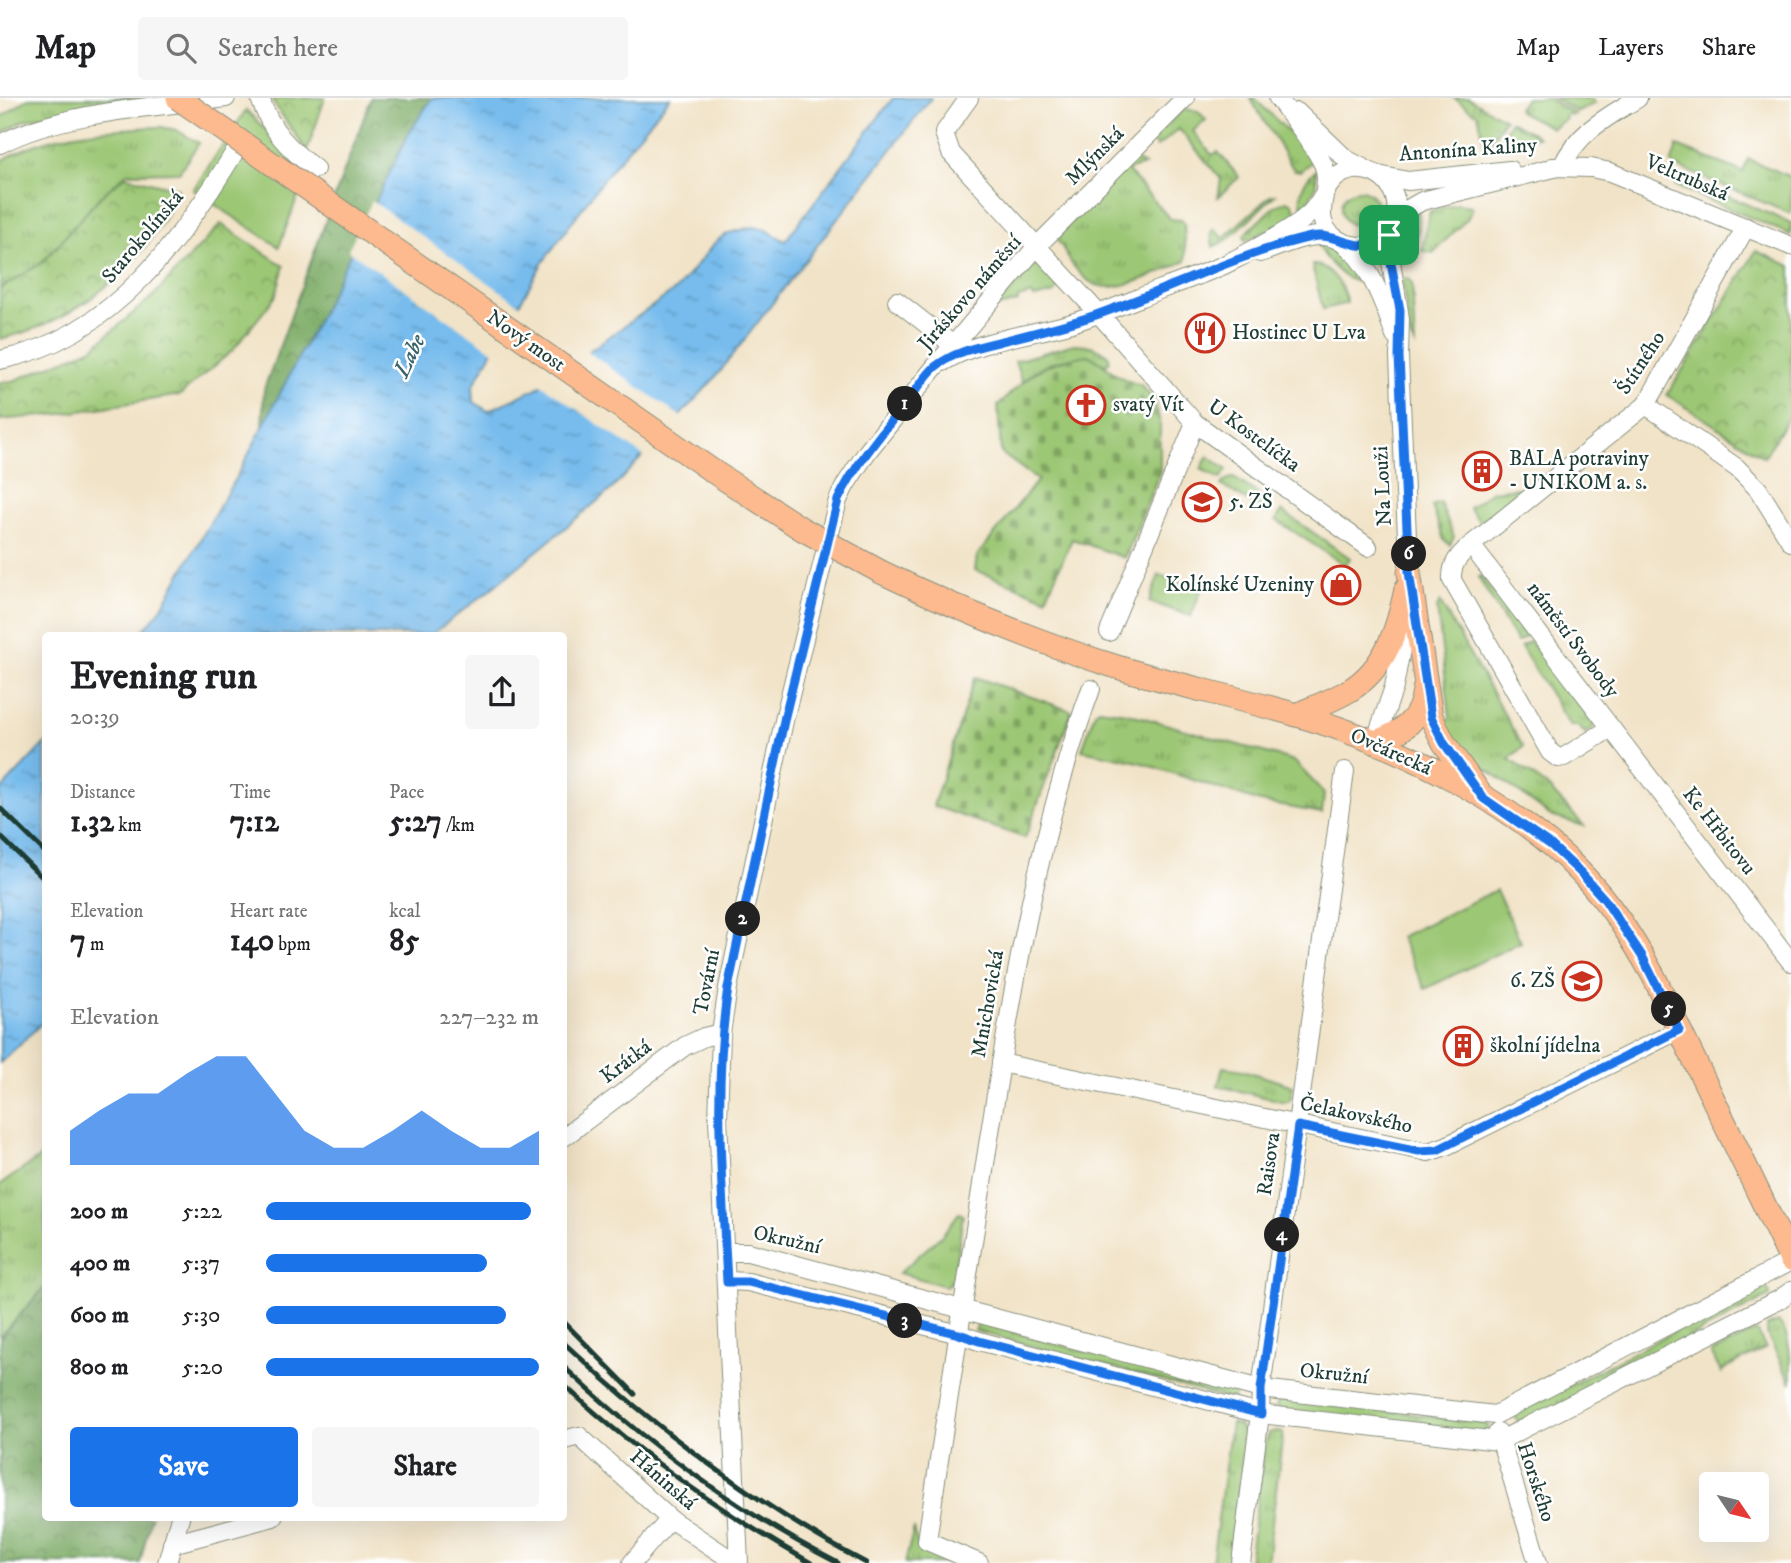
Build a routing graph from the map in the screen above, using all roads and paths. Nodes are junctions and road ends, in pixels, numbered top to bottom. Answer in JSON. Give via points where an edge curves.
{"nodes":[{"id":1,"x":178,"y":98,"type":"edge"},
{"id":2,"x":226,"y":98,"type":"edge"},
{"id":3,"x":260,"y":98,"type":"edge"},
{"id":4,"x":969,"y":98,"type":"edge"},
{"id":5,"x":1185,"y":98,"type":"edge"},
{"id":6,"x":1280,"y":98,"type":"edge"},
{"id":7,"x":1638,"y":98,"type":"edge"},
{"id":8,"x":241,"y":142,"type":"junction"},
{"id":9,"x":0,"y":144,"type":"edge"},
{"id":10,"x":1562,"y":166,"type":"junction"},
{"id":11,"x":315,"y":169,"type":"dead end"},
{"id":12,"x":1376,"y":174,"type":"junction"},
{"id":13,"x":1323,"y":194,"type":"junction"},
{"id":14,"x":1392,"y":225,"type":"junction"},
{"id":15,"x":1746,"y":227,"type":"junction"},
{"id":16,"x":1342,"y":242,"type":"junction"},
{"id":17,"x":1037,"y":246,"type":"junction"},
{"id":18,"x":1791,"y":246,"type":"edge"},
{"id":19,"x":1224,"y":265,"type":"junction"},
{"id":20,"x":897,"y":301,"type":"dead end"},
{"id":21,"x":1099,"y":314,"type":"junction"},
{"id":22,"x":953,"y":345,"type":"junction"},
{"id":23,"x":1399,"y":357,"type":"junction"},
{"id":24,"x":0,"y":360,"type":"edge"},
{"id":25,"x":934,"y":368,"type":"junction"},
{"id":26,"x":1646,"y":405,"type":"junction"},
{"id":27,"x":1195,"y":423,"type":"junction"},
{"id":28,"x":1791,"y":542,"type":"edge"},
{"id":29,"x":1471,"y":545,"type":"junction"},
{"id":30,"x":1368,"y":547,"type":"dead end"},
{"id":31,"x":881,"y":572,"type":"joint"},
{"id":32,"x":1409,"y":572,"type":"junction"},
{"id":33,"x":1109,"y":632,"type":"dead end"},
{"id":34,"x":1424,"y":679,"type":"junction"},
{"id":35,"x":1091,"y":689,"type":"dead end"},
{"id":36,"x":1296,"y":715,"type":"junction"},
{"id":37,"x":1611,"y":728,"type":"junction"},
{"id":38,"x":1375,"y":742,"type":"junction"},
{"id":39,"x":1345,"y":771,"type":"dead end"},
{"id":40,"x":1483,"y":798,"type":"junction"},
{"id":41,"x":1791,"y":962,"type":"edge"},
{"id":42,"x":1679,"y":1030,"type":"junction"},
{"id":43,"x":721,"y":1033,"type":"junction"},
{"id":44,"x":1001,"y":1063,"type":"junction"},
{"id":45,"x":1298,"y":1126,"type":"junction"},
{"id":46,"x":567,"y":1135,"type":"edge"},
{"id":47,"x":726,"y":1252,"type":"junction"},
{"id":48,"x":1791,"y":1261,"type":"edge"},
{"id":49,"x":727,"y":1282,"type":"junction"},
{"id":50,"x":1791,"y":1291,"type":"edge"},
{"id":51,"x":963,"y":1309,"type":"junction"},
{"id":52,"x":959,"y":1334,"type":"junction"},
{"id":53,"x":1261,"y":1389,"type":"junction"},
{"id":54,"x":1261,"y":1414,"type":"junction"},
{"id":55,"x":1495,"y":1415,"type":"junction"},
{"id":56,"x":567,"y":1439,"type":"edge"},
{"id":57,"x":1499,"y":1441,"type":"junction"},
{"id":58,"x":670,"y":1519,"type":"junction"},
{"id":59,"x":179,"y":1521,"type":"edge"},
{"id":60,"x":258,"y":1521,"type":"edge"},
{"id":61,"x":172,"y":1544,"type":"junction"},
{"id":62,"x":167,"y":1563,"type":"edge"},
{"id":63,"x":632,"y":1563,"type":"edge"},
{"id":64,"x":738,"y":1563,"type":"edge"},
{"id":65,"x":979,"y":1563,"type":"edge"},
{"id":66,"x":1241,"y":1563,"type":"edge"},
{"id":67,"x":1538,"y":1563,"type":"edge"}],
"edges":[{"from":1,"to":8,"type":"main road","name":"Nový most","bridge":true},
{"from":2,"to":9,"type":"street","via":[[68,120]]},
{"from":3,"to":11,"type":"street","via":[[280,138]]},
{"from":4,"to":17,"type":"street","via":[[944,133],[951,153]]},
{"from":5,"to":17,"type":"street","name":"Mlýnská"},
{"from":6,"to":12,"type":"street","via":[[1346,159]]},
{"from":6,"to":13,"type":"street","via":[[1321,161],[1326,176]]},
{"from":7,"to":10,"type":"street","via":[[1585,132]]},
{"from":8,"to":24,"type":"street","name":"Starokolínská","via":[[208,196],[146,275],[112,307],[61,339]]},
{"from":8,"to":31,"type":"main road","name":"Nový most","bridge":true,"via":[[713,472]]},
{"from":10,"to":12,"type":"street","name":"Antonína Kaliny","via":[[1408,181]]},
{"from":10,"to":14,"type":"street","via":[[1422,201]]},
{"from":10,"to":15,"type":"street","name":"Veltrubská","via":[[1610,172]]},
{"from":12,"to":13,"type":"street","name":"Jiráskovo náměstí","via":[[1355,170],[1341,174]]},
{"from":12,"to":14,"type":"street","via":[[1394,194]]},
{"from":13,"to":16,"type":"street","via":[[1323,220]]},
{"from":13,"to":19,"type":"street","name":"Jiráskovo náměstí","via":[[1302,220]]},
{"from":14,"to":16,"type":"street","via":[[1383,237],[1367,245]]},
{"from":14,"to":23,"type":"street","name":"Na Louži","via":[[1388,248],[1400,310]]},
{"from":15,"to":18,"type":"street","name":"Veltrubská"},
{"from":15,"to":26,"type":"street","name":"Štítného"},
{"from":16,"to":19,"type":"street","via":[[1329,236],[1310,237]]},
{"from":16,"to":23,"type":"street","via":[[1360,260],[1373,283]]},
{"from":17,"to":21,"type":"street","name":"Jiráskovo náměstí"},
{"from":17,"to":22,"type":"street","name":"Jiráskovo náměstí"},
{"from":19,"to":21,"type":"street","name":"Jiráskovo náměstí"},
{"from":20,"to":22,"type":"street"},
{"from":21,"to":25,"type":"street","name":"Jiráskovo náměstí","via":[[967,351]]},
{"from":21,"to":27,"type":"street","name":"U Kostelíčka"},
{"from":22,"to":25,"type":"street","name":"Jiráskovo náměstí"},
{"from":23,"to":32,"type":"street","name":"Na Louži"},
{"from":25,"to":43,"type":"street","name":"Tovární","via":[[867,452],[838,500],[785,716]]},
{"from":26,"to":28,"type":"street","via":[[1749,479]]},
{"from":26,"to":29,"type":"street","name":"Štítného"},
{"from":27,"to":30,"type":"street","name":"U Kostelíčka"},
{"from":27,"to":33,"type":"street"},
{"from":29,"to":37,"type":"street","name":"náměstí Svobody"},
{"from":29,"to":37,"type":"street","name":"náměstí Svobody","via":[[1456,560],[1452,580],[1550,752],[1564,757]]},
{"from":31,"to":36,"type":"main road","name":"Ovčárecká","via":[[1050,645]]},
{"from":32,"to":34,"type":"main road"},
{"from":32,"to":36,"type":"main road","via":[[1396,631],[1381,661],[1349,691]]},
{"from":32,"to":38,"type":"street","name":"Na Louži","via":[[1400,664]]},
{"from":34,"to":38,"type":"main road","via":[[1422,704],[1412,721],[1394,736]]},
{"from":34,"to":40,"type":"main road","via":[[1436,730]]},
{"from":35,"to":44,"type":"street","name":"Mnichovická","via":[[1046,831]]},
{"from":36,"to":38,"type":"main road","name":"Ovčárecká"},
{"from":37,"to":41,"type":"street","name":"Ke Hřbitovu"},
{"from":38,"to":40,"type":"main road","name":"Ovčárecká"},
{"from":39,"to":45,"type":"street","name":"Raisova"},
{"from":40,"to":42,"type":"main road","name":"Ovčárecká","via":[[1551,845],[1605,900],[1642,956]]},
{"from":42,"to":45,"type":"street","name":"Čelakovského","via":[[1437,1150],[1419,1151]]},
{"from":42,"to":48,"type":"main road","name":"Ovčárecká"},
{"from":43,"to":46,"type":"street","name":"Krátká","via":[[685,1046]]},
{"from":43,"to":47,"type":"street","name":"Tovární","via":[[718,1119]]},
{"from":44,"to":45,"type":"street","name":"Čelakovského"},
{"from":44,"to":51,"type":"street","name":"Mnichovická"},
{"from":45,"to":53,"type":"street","name":"Raisova"},
{"from":47,"to":49,"type":"street","name":"Tovární"},
{"from":47,"to":51,"type":"street","name":"Okružní","via":[[748,1252]]},
{"from":48,"to":55,"type":"street"},
{"from":49,"to":52,"type":"street","via":[[748,1282]]},
{"from":49,"to":64,"type":"street","name":"Tovární"},
{"from":50,"to":57,"type":"street"},
{"from":51,"to":52,"type":"street","name":"Mnichovická"},
{"from":51,"to":53,"type":"street","name":"Okružní"},
{"from":52,"to":54,"type":"street"},
{"from":52,"to":65,"type":"street","name":"Mnichovická","via":[[927,1541]]},
{"from":53,"to":54,"type":"street","name":"Raisova"},
{"from":53,"to":55,"type":"street","name":"Okružní"},
{"from":54,"to":57,"type":"street"},
{"from":54,"to":66,"type":"street","name":"Raisova"},
{"from":55,"to":57,"type":"street","name":"Horského"},
{"from":56,"to":58,"type":"street","name":"Háninská","via":[[579,1436]]},
{"from":57,"to":67,"type":"street","name":"Horského"},
{"from":58,"to":63,"type":"street"},
{"from":58,"to":64,"type":"street","name":"Háninská"},
{"from":59,"to":61,"type":"street"},
{"from":60,"to":61,"type":"street"},
{"from":61,"to":62,"type":"street"}]}
